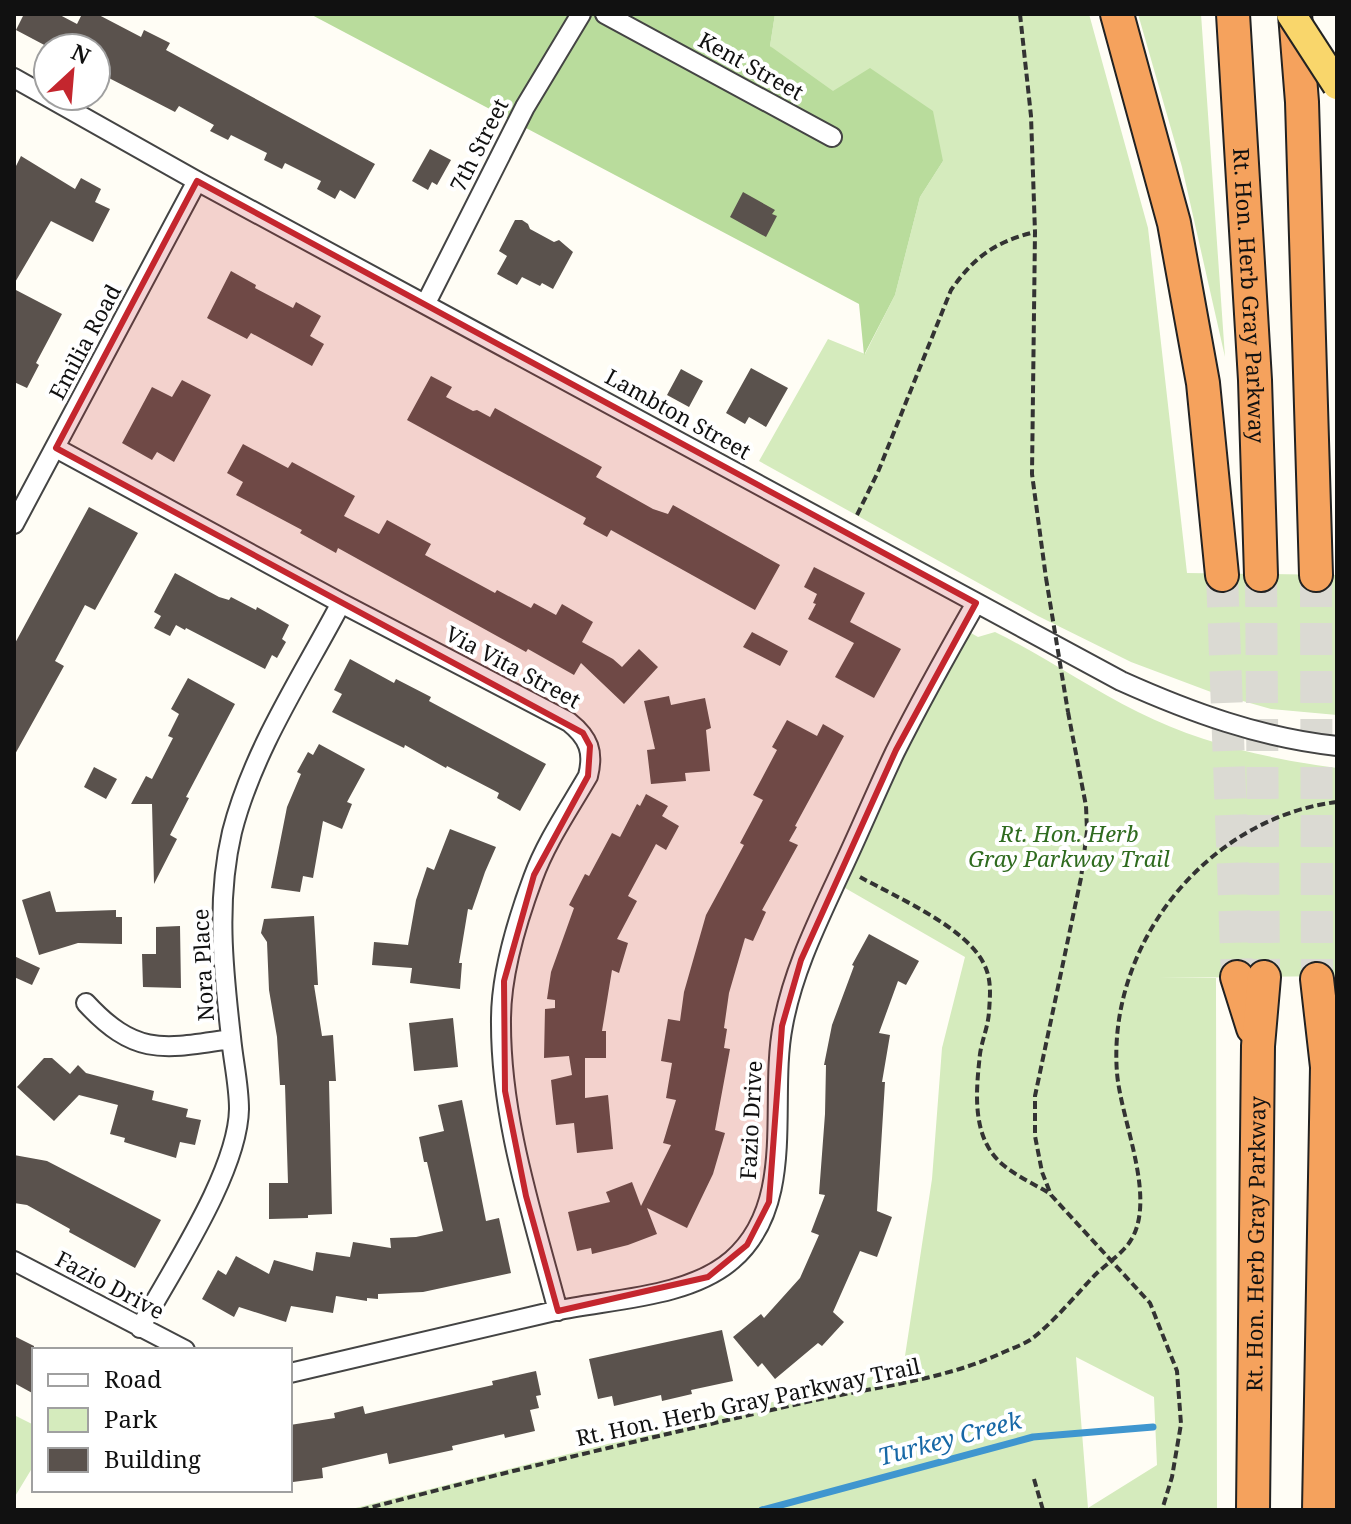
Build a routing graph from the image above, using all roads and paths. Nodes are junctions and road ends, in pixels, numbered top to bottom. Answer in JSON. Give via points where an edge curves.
{"nodes":[{"id":1,"x":581,"y":14,"type":"edge"},
{"id":2,"x":605,"y":14,"type":"edge"},
{"id":3,"x":1020,"y":14,"type":"edge"},
{"id":4,"x":1117,"y":14,"type":"edge"},
{"id":5,"x":1233,"y":14,"type":"edge"},
{"id":6,"x":1293,"y":14,"type":"edge"},
{"id":7,"x":14,"y":78,"type":"edge"},
{"id":8,"x":1337,"y":85,"type":"edge"},
{"id":9,"x":832,"y":137,"type":"dead end"},
{"id":10,"x":197,"y":181,"type":"junction"},
{"id":11,"x":1035,"y":232,"type":"junction"},
{"id":12,"x":426,"y":303,"type":"junction"},
{"id":13,"x":56,"y":448,"type":"junction"},
{"id":14,"x":14,"y":524,"type":"edge"},
{"id":15,"x":847,"y":535,"type":"junction"},
{"id":16,"x":1222,"y":575,"type":"tunnel mouth"},
{"id":17,"x":1261,"y":575,"type":"tunnel mouth"},
{"id":18,"x":1316,"y":575,"type":"tunnel mouth"},
{"id":19,"x":341,"y":603,"type":"junction"},
{"id":20,"x":976,"y":603,"type":"junction"},
{"id":21,"x":1337,"y":746,"type":"edge"},
{"id":22,"x":1337,"y":802,"type":"edge"},
{"id":23,"x":856,"y":874,"type":"dead end"},
{"id":24,"x":1250,"y":977,"type":"tunnel mouth"},
{"id":25,"x":1317,"y":979,"type":"tunnel mouth"},
{"id":26,"x":86,"y":1003,"type":"dead end"},
{"id":27,"x":1337,"y":1020,"type":"edge"},
{"id":28,"x":231,"y":1039,"type":"junction"},
{"id":29,"x":1327,"y":1067,"type":"junction"},
{"id":30,"x":1051,"y":1195,"type":"junction"},
{"id":31,"x":14,"y":1261,"type":"edge"},
{"id":32,"x":1109,"y":1261,"type":"junction"},
{"id":33,"x":558,"y":1311,"type":"junction"},
{"id":34,"x":140,"y":1328,"type":"junction"},
{"id":35,"x":181,"y":1348,"type":"edge"},
{"id":36,"x":292,"y":1373,"type":"edge"},
{"id":37,"x":1034,"y":1479,"type":"dead end"},
{"id":38,"x":361,"y":1510,"type":"edge"},
{"id":39,"x":1043,"y":1510,"type":"edge"},
{"id":40,"x":1162,"y":1510,"type":"edge"},
{"id":41,"x":1253,"y":1510,"type":"edge"},
{"id":42,"x":1319,"y":1510,"type":"edge"}],
"edges":[{"from":1,"to":12,"type":"street","name":"7th Street","via":[[525,107]]},
{"from":2,"to":9,"type":"street","name":"Kent Street"},
{"from":3,"to":11,"type":"path"},
{"from":4,"to":16,"type":"highway","via":[[1174,223],[1203,383]]},
{"from":5,"to":17,"type":"highway","name":"Rt. Hon. Herb Gray Parkway"},
{"from":6,"to":8,"type":"main road","bridge":true},
{"from":6,"to":18,"type":"highway","via":[[1302,117]]},
{"from":7,"to":10,"type":"street","name":"Lambton Street"},
{"from":10,"to":12,"type":"street","name":"Lambton Street"},
{"from":10,"to":13,"type":"street","name":"Emilia Road"},
{"from":11,"to":15,"type":"path","via":[[990,248],[951,290]]},
{"from":11,"to":30,"type":"path","bridge":true,"via":[[1032,474],[1087,831],[1035,1096],[1037,1152]]},
{"from":12,"to":15,"type":"street","name":"Lambton Street"},
{"from":13,"to":14,"type":"street","name":"Emilia Road"},
{"from":13,"to":19,"type":"street","name":"Via Vita Street"},
{"from":15,"to":20,"type":"street","name":"Lambton Street"},
{"from":19,"to":28,"type":"street","name":"Nora Place","via":[[265,745],[232,833],[221,939]]},
{"from":19,"to":33,"type":"street","name":"Via Vita Street","via":[[569,722],[590,746],[588,776],[534,875],[504,981],[501,1017],[505,1091],[526,1196]]},
{"from":20,"to":21,"type":"street","name":"Lambton Street","via":[[1162,699],[1242,727]]},
{"from":20,"to":33,"type":"street","name":"Fazio Drive","via":[[896,750],[801,960],[778,1058],[774,1178],[769,1202],[747,1245],[708,1277],[685,1286]]},
{"from":22,"to":32,"type":"path","name":"Rt. Hon. Herb Gray Parkway Trail","via":[[1291,812],[1242,835],[1196,871],[1164,906],[1149,933],[1132,968],[1117,1031],[1117,1072],[1141,1189],[1140,1214],[1132,1238]]},
{"from":23,"to":30,"type":"path","via":[[962,935],[984,963],[991,984],[977,1086],[981,1130],[1003,1165]]},
{"from":24,"to":41,"type":"highway","name":"Rt. Hon. Herb Gray Parkway","via":[[1258,1046]]},
{"from":25,"to":29,"type":"highway"},
{"from":26,"to":28,"type":"street","via":[[116,1031],[153,1047]]},
{"from":27,"to":29,"type":"highway"},
{"from":28,"to":34,"type":"street","name":"Nora Place","via":[[239,1110],[224,1173]]},
{"from":29,"to":42,"type":"highway"},
{"from":30,"to":32,"type":"path"},
{"from":31,"to":34,"type":"street","name":"Fazio Drive"},
{"from":32,"to":38,"type":"path","name":"Rt. Hon. Herb Gray Parkway Trail","via":[[1030,1340],[980,1364],[530,1466]]},
{"from":32,"to":40,"type":"path","via":[[1150,1303],[1177,1371],[1181,1424]]},
{"from":33,"to":36,"type":"street","name":"Fazio Drive"},
{"from":34,"to":35,"type":"street","name":"Fazio Drive"},
{"from":37,"to":39,"type":"path"}]}
